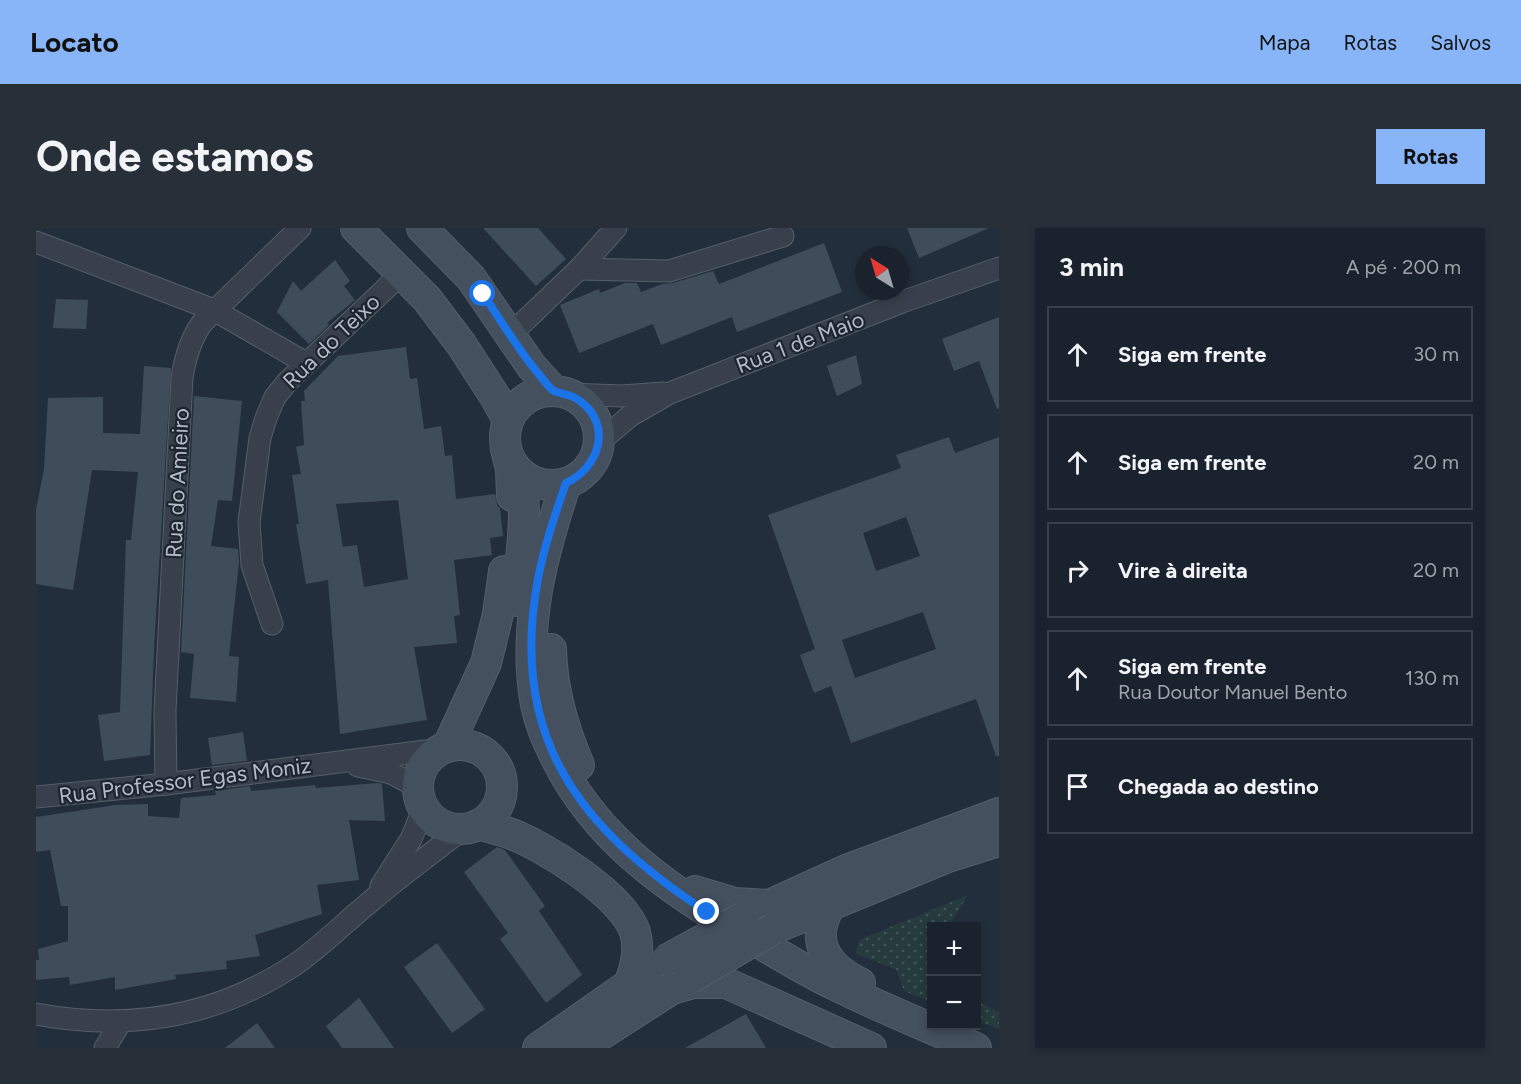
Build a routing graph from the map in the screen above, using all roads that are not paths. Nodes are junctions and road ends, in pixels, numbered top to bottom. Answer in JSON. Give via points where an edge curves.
{"nodes":[{"id":1,"x":300,"y":228,"type":"edge"},
{"id":2,"x":356,"y":228,"type":"edge"},
{"id":3,"x":422,"y":228,"type":"edge"},
{"id":4,"x":616,"y":228,"type":"edge"},
{"id":5,"x":783,"y":236,"type":"dead end"},
{"id":6,"x":36,"y":247,"type":"edge"},
{"id":7,"x":999,"y":268,"type":"edge"},
{"id":8,"x":579,"y":269,"type":"junction"},
{"id":9,"x":401,"y":274,"type":"junction"},
{"id":10,"x":214,"y":310,"type":"junction"},
{"id":11,"x":510,"y":335,"type":"junction"},
{"id":12,"x":306,"y":363,"type":"junction"},
{"id":13,"x":561,"y":392,"type":"junction"},
{"id":14,"x":670,"y":393,"type":"junction"},
{"id":15,"x":598,"y":443,"type":"junction"},
{"id":16,"x":511,"y":447,"type":"junction"},
{"id":17,"x":575,"y":477,"type":"junction"},
{"id":18,"x":272,"y":624,"type":"dead end"},
{"id":19,"x":444,"y":748,"type":"junction"},
{"id":20,"x":334,"y":762,"type":"junction"},
{"id":21,"x":166,"y":784,"type":"junction"},
{"id":22,"x":36,"y":797,"type":"edge"},
{"id":23,"x":421,"y":797,"type":"junction"},
{"id":24,"x":999,"y":813,"type":"edge"},
{"id":25,"x":471,"y":826,"type":"junction"},
{"id":26,"x":999,"y":841,"type":"edge"},
{"id":27,"x":370,"y":901,"type":"junction"},
{"id":28,"x":832,"y":903,"type":"junction"},
{"id":29,"x":762,"y":917,"type":"junction"},
{"id":30,"x":630,"y":982,"type":"junction"},
{"id":31,"x":679,"y":984,"type":"junction"},
{"id":32,"x":927,"y":1012,"type":"edge"},
{"id":33,"x":36,"y":1014,"type":"edge"},
{"id":34,"x":120,"y":1023,"type":"junction"},
{"id":35,"x":968,"y":1030,"type":"edge"},
{"id":36,"x":999,"y":1043,"type":"edge"},
{"id":37,"x":105,"y":1048,"type":"edge"},
{"id":38,"x":538,"y":1048,"type":"edge"},
{"id":39,"x":580,"y":1048,"type":"edge"},
{"id":40,"x":871,"y":1048,"type":"edge"},
{"id":41,"x":940,"y":1048,"type":"edge"},
{"id":42,"x":976,"y":1048,"type":"edge"}],
"edges":[{"from":1,"to":10,"type":"street","name":"Rua do Amieiro"},
{"from":2,"to":9,"type":"street"},
{"from":3,"to":11,"type":"street","via":[[471,278]]},
{"from":4,"to":8,"type":"street"},
{"from":5,"to":8,"type":"street","via":[[669,271]]},
{"from":6,"to":10,"type":"street"},
{"from":7,"to":14,"type":"street","name":"Rua 1 de Maio"},
{"from":8,"to":11,"type":"street"},
{"from":9,"to":12,"type":"street","name":"Rua do Teixo"},
{"from":9,"to":16,"type":"street","via":[[427,299],[494,395]]},
{"from":10,"to":12,"type":"street"},
{"from":10,"to":21,"type":"street","name":"Rua do Amieiro","via":[[194,334],[182,378],[165,711]]},
{"from":11,"to":13,"type":"street","via":[[532,367]]},
{"from":12,"to":18,"type":"street","name":"Rua do Teixo","via":[[275,398],[266,418],[252,492],[249,546]]},
{"from":13,"to":14,"type":"street","via":[[622,396]]},
{"from":13,"to":15,"type":"street","via":[[581,401],[592,413],[598,427]]},
{"from":13,"to":16,"type":"street","via":[[539,392],[515,408]]},
{"from":14,"to":15,"type":"street","via":[[630,416]]},
{"from":15,"to":17,"type":"street","via":[[594,458]]},
{"from":16,"to":17,"type":"street","via":[[534,482],[549,485]]},
{"from":16,"to":19,"type":"street","via":[[512,516],[498,614],[486,663]]},
{"from":16,"to":41,"type":"street","via":[[524,490],[515,625],[518,680],[528,733],[568,809],[596,843],[691,918],[761,961]]},
{"from":17,"to":29,"type":"street","via":[[552,604],[551,630],[553,681],[572,749],[603,806],[666,873],[682,885]]},
{"from":17,"to":42,"type":"street","via":[[550,533],[538,579],[531,662],[544,733],[579,798],[629,854],[707,912],[837,986]]},
{"from":19,"to":20,"type":"street","name":"Rua Professor Egas Moniz"},
{"from":19,"to":23,"type":"street","via":[[424,765],[419,776]]},
{"from":19,"to":25,"type":"street","via":[[462,744],[475,747],[488,754],[501,777],[498,805],[490,816]]},
{"from":20,"to":21,"type":"street","name":"Rua Professor Egas Moniz"},
{"from":20,"to":23,"type":"street","via":[[384,771]]},
{"from":21,"to":22,"type":"street","name":"Rua Professor Egas Moniz"},
{"from":23,"to":25,"type":"street","via":[[431,817],[440,824],[452,828]]},
{"from":23,"to":27,"type":"street","via":[[411,839]]},
{"from":24,"to":29,"type":"street","via":[[846,870]]},
{"from":25,"to":27,"type":"street"},
{"from":25,"to":30,"type":"street","via":[[506,832],[543,849],[611,899],[634,930],[638,947]]},
{"from":26,"to":28,"type":"street"},
{"from":27,"to":34,"type":"street","via":[[294,965],[234,999],[189,1012]]},
{"from":28,"to":29,"type":"street"},
{"from":28,"to":32,"type":"street","via":[[821,930],[822,944],[834,967],[865,986]]},
{"from":29,"to":30,"type":"street","bridge":true,"via":[[666,960]]},
{"from":29,"to":31,"type":"street","bridge":true},
{"from":30,"to":38,"type":"street"},
{"from":31,"to":39,"type":"street"},
{"from":31,"to":40,"type":"street","via":[[726,983]]},
{"from":33,"to":34,"type":"street"},
{"from":34,"to":37,"type":"street"},
{"from":35,"to":36,"type":"street"}]}
